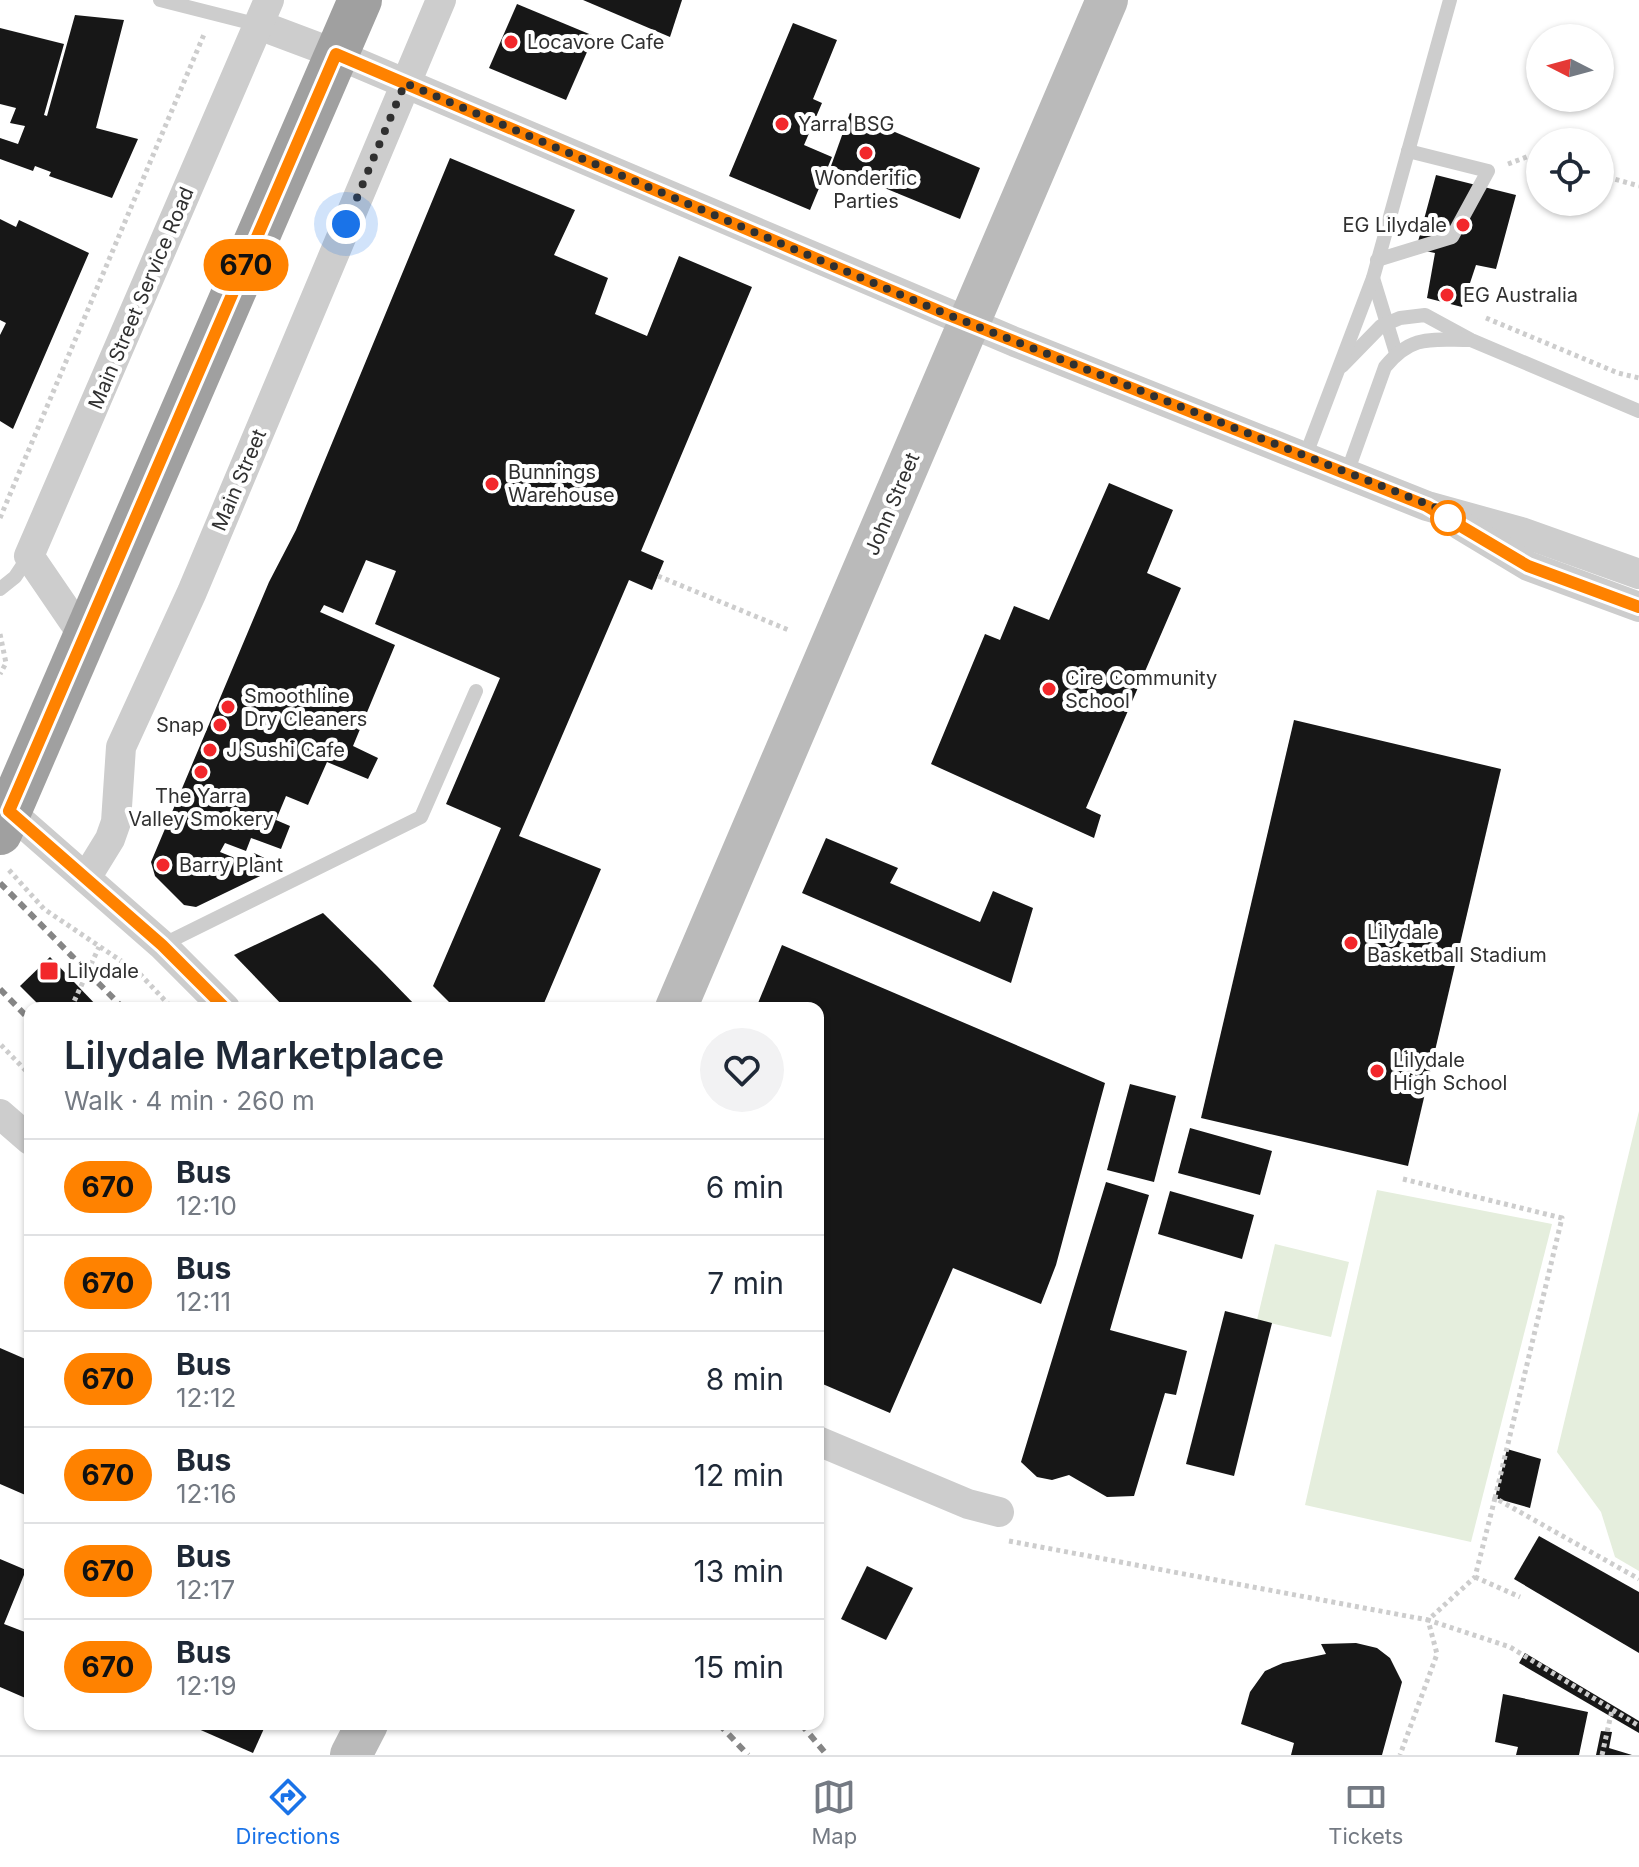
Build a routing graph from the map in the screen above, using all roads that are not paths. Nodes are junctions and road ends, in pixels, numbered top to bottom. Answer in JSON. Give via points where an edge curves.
{"nodes":[{"id":1,"x":160,"y":0,"type":"edge"},
{"id":2,"x":360,"y":0,"type":"edge"},
{"id":3,"x":441,"y":0,"type":"edge"},
{"id":4,"x":1107,"y":0,"type":"edge"},
{"id":5,"x":1450,"y":0,"type":"edge"},
{"id":6,"x":264,"y":13,"type":"edge"},
{"id":7,"x":336,"y":54,"type":"junction"},
{"id":8,"x":405,"y":83,"type":"junction"},
{"id":9,"x":1408,"y":151,"type":"junction"},
{"id":10,"x":1377,"y":260,"type":"junction"},
{"id":11,"x":1373,"y":278,"type":"junction"},
{"id":12,"x":969,"y":323,"type":"junction"},
{"id":13,"x":1387,"y":323,"type":"junction"},
{"id":14,"x":1471,"y":340,"type":"junction"},
{"id":15,"x":1396,"y":353,"type":"junction"},
{"id":16,"x":1337,"y":372,"type":"junction"},
{"id":17,"x":1639,"y":411,"type":"edge"},
{"id":18,"x":1305,"y":457,"type":"junction"},
{"id":19,"x":1347,"y":473,"type":"junction"},
{"id":20,"x":1427,"y":506,"type":"junction"},
{"id":21,"x":29,"y":556,"type":"junction"},
{"id":22,"x":1633,"y":572,"type":"edge"},
{"id":23,"x":0,"y":589,"type":"edge"},
{"id":24,"x":1630,"y":604,"type":"edge"},
{"id":25,"x":85,"y":638,"type":"junction"},
{"id":26,"x":476,"y":691,"type":"dead end"},
{"id":27,"x":2,"y":811,"type":"edge"},
{"id":28,"x":86,"y":878,"type":"junction"},
{"id":29,"x":162,"y":945,"type":"junction"},
{"id":30,"x":219,"y":1002,"type":"edge"},
{"id":31,"x":679,"y":1002,"type":"edge"},
{"id":32,"x":0,"y":1114,"type":"edge"},
{"id":33,"x":24,"y":1135,"type":"edge"},
{"id":34,"x":824,"y":1444,"type":"edge"},
{"id":35,"x":999,"y":1512,"type":"dead end"},
{"id":36,"x":364,"y":1730,"type":"edge"},
{"id":37,"x":351,"y":1755,"type":"edge"}],
"edges":[{"from":1,"to":6,"type":"lane","via":[[213,14]]},
{"from":2,"to":7,"type":"highway"},
{"from":3,"to":8,"type":"street"},
{"from":4,"to":12,"type":"main road","name":"John Street"},
{"from":5,"to":9,"type":"lane"},
{"from":6,"to":7,"type":"street"},
{"from":6,"to":21,"type":"street","name":"Main Street Service Road"},
{"from":7,"to":8,"type":"street"},
{"from":7,"to":25,"type":"highway"},
{"from":8,"to":12,"type":"street"},
{"from":8,"to":28,"type":"street","name":"Main Street","via":[[199,577],[121,747],[116,822]]},
{"from":9,"to":10,"type":"lane"},
{"from":9,"to":10,"type":"lane","via":[[1488,171],[1452,237]]},
{"from":10,"to":11,"type":"lane"},
{"from":11,"to":13,"type":"lane"},
{"from":11,"to":16,"type":"lane"},
{"from":12,"to":18,"type":"street"},
{"from":12,"to":31,"type":"main road","name":"John Street"},
{"from":13,"to":14,"type":"lane","via":[[1425,315]]},
{"from":13,"to":15,"type":"lane"},
{"from":13,"to":16,"type":"lane"},
{"from":14,"to":15,"type":"lane","via":[[1416,340]]},
{"from":14,"to":17,"type":"lane"},
{"from":15,"to":19,"type":"lane","via":[[1385,367]]},
{"from":16,"to":18,"type":"lane"},
{"from":18,"to":19,"type":"street"},
{"from":19,"to":20,"type":"street"},
{"from":20,"to":22,"type":"street"},
{"from":20,"to":24,"type":"street","via":[[1528,566]]},
{"from":21,"to":23,"type":"lane"},
{"from":21,"to":25,"type":"street"},
{"from":22,"to":24,"type":"street"},
{"from":25,"to":27,"type":"highway"},
{"from":26,"to":29,"type":"lane","via":[[421,817]]},
{"from":27,"to":28,"type":"street"},
{"from":28,"to":29,"type":"street"},
{"from":29,"to":30,"type":"street"},
{"from":32,"to":33,"type":"street"},
{"from":34,"to":35,"type":"street"},
{"from":36,"to":37,"type":"main road"}]}
